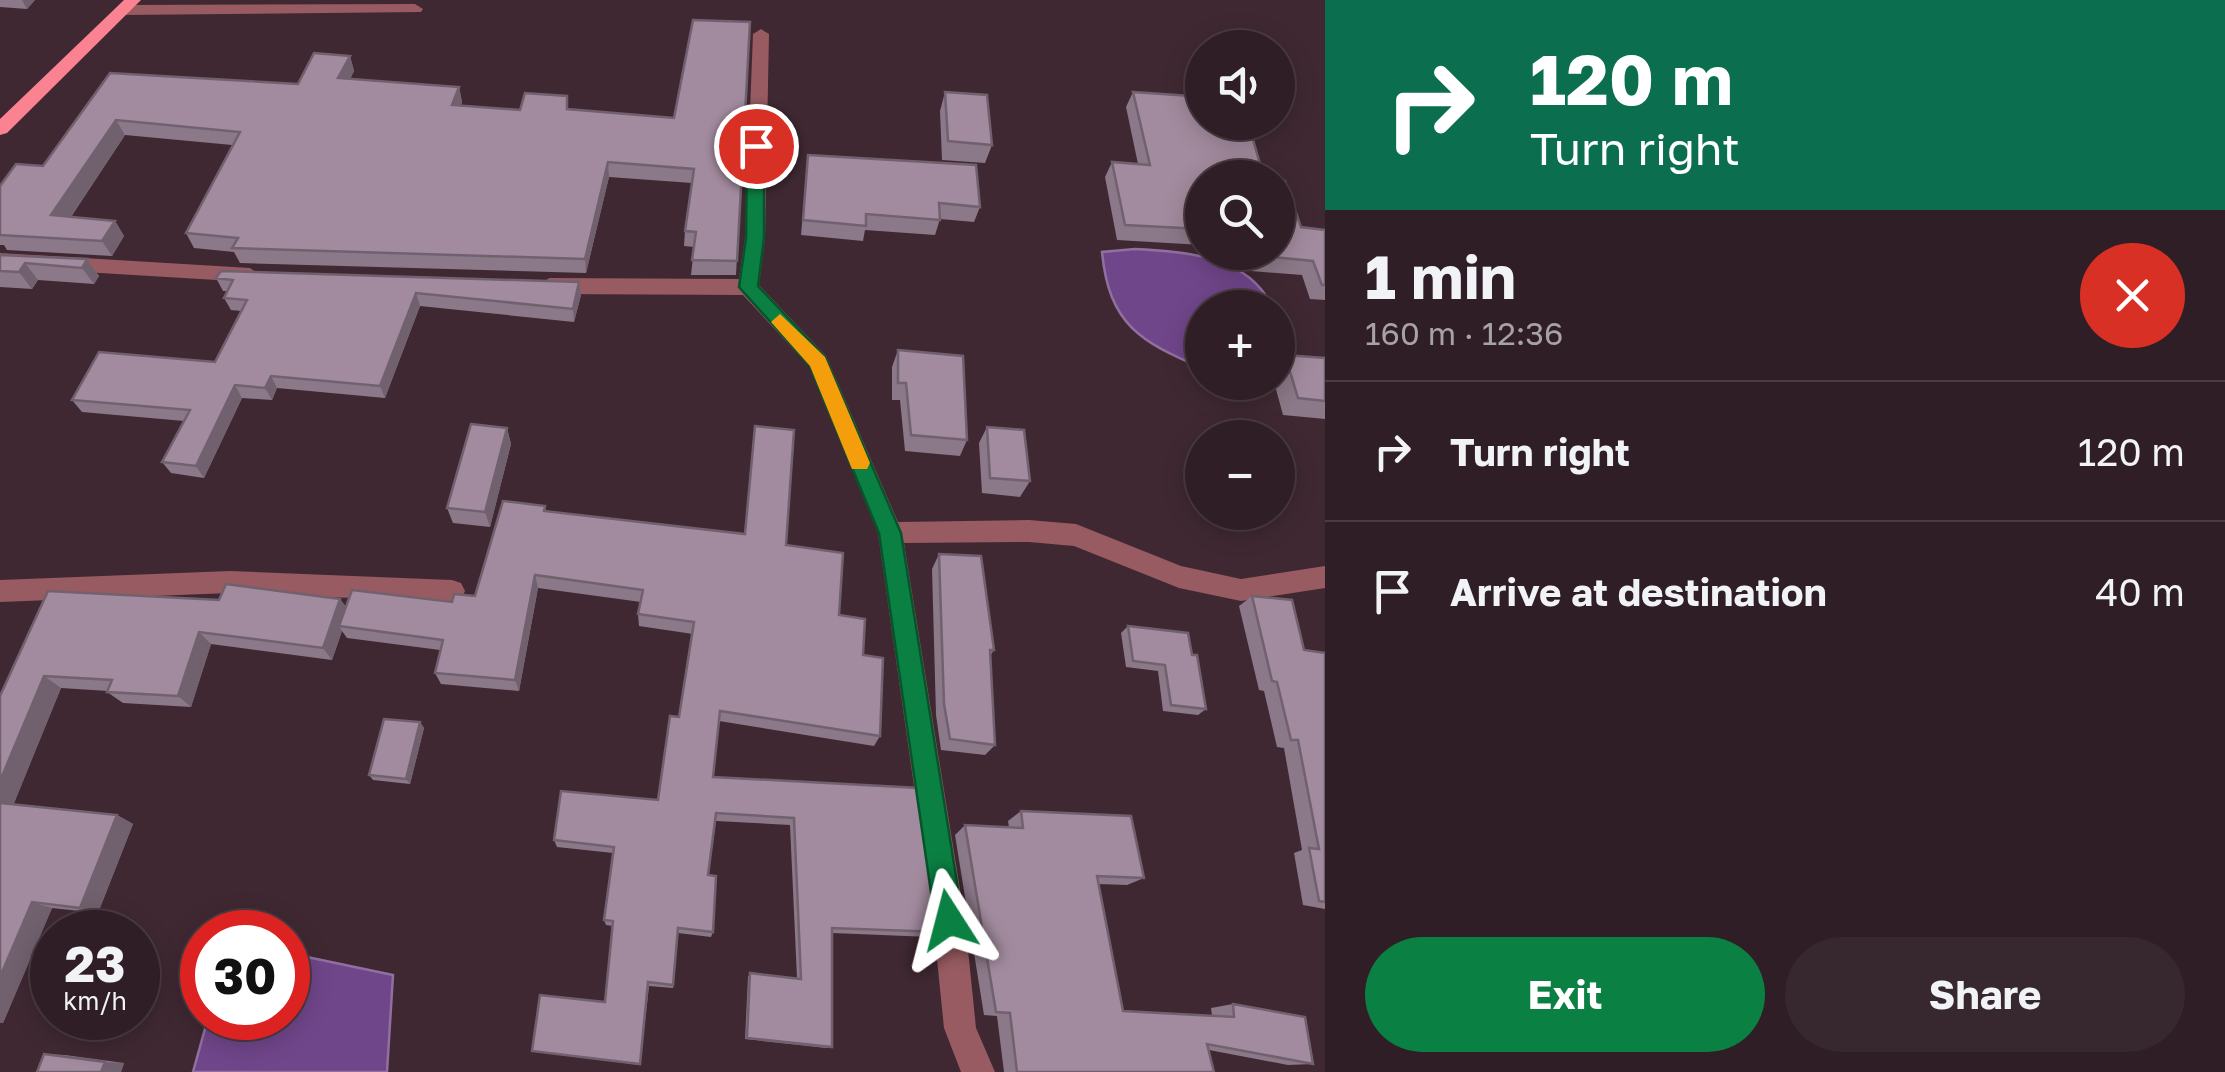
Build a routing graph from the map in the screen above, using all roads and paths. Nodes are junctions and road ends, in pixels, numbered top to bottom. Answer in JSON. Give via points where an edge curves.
{"nodes":[{"id":1,"x":127,"y":5,"type":"edge"},
{"id":2,"x":415,"y":9,"type":"dead end"},
{"id":3,"x":760,"y":34,"type":"dead end"},
{"id":4,"x":0,"y":130,"type":"edge"},
{"id":5,"x":0,"y":260,"type":"edge"},
{"id":6,"x":278,"y":276,"type":"edge"},
{"id":7,"x":524,"y":286,"type":"edge"},
{"id":8,"x":748,"y":287,"type":"junction"},
{"id":9,"x":890,"y":533,"type":"junction"},
{"id":10,"x":1325,"y":577,"type":"edge"},
{"id":11,"x":0,"y":591,"type":"edge"},
{"id":12,"x":452,"y":591,"type":"edge"},
{"id":13,"x":978,"y":1072,"type":"edge"}],
"edges":[{"from":1,"to":2,"type":"street"},
{"from":1,"to":4,"type":"main road"},
{"from":3,"to":8,"type":"street"},
{"from":5,"to":6,"type":"street"},
{"from":7,"to":8,"type":"street"},
{"from":8,"to":9,"type":"street","via":[[818,362]]},
{"from":9,"to":10,"type":"street","via":[[1076,536],[1179,577],[1242,590]]},
{"from":9,"to":13,"type":"street","via":[[960,1028]]},
{"from":11,"to":12,"type":"street","via":[[230,582]]}]}
